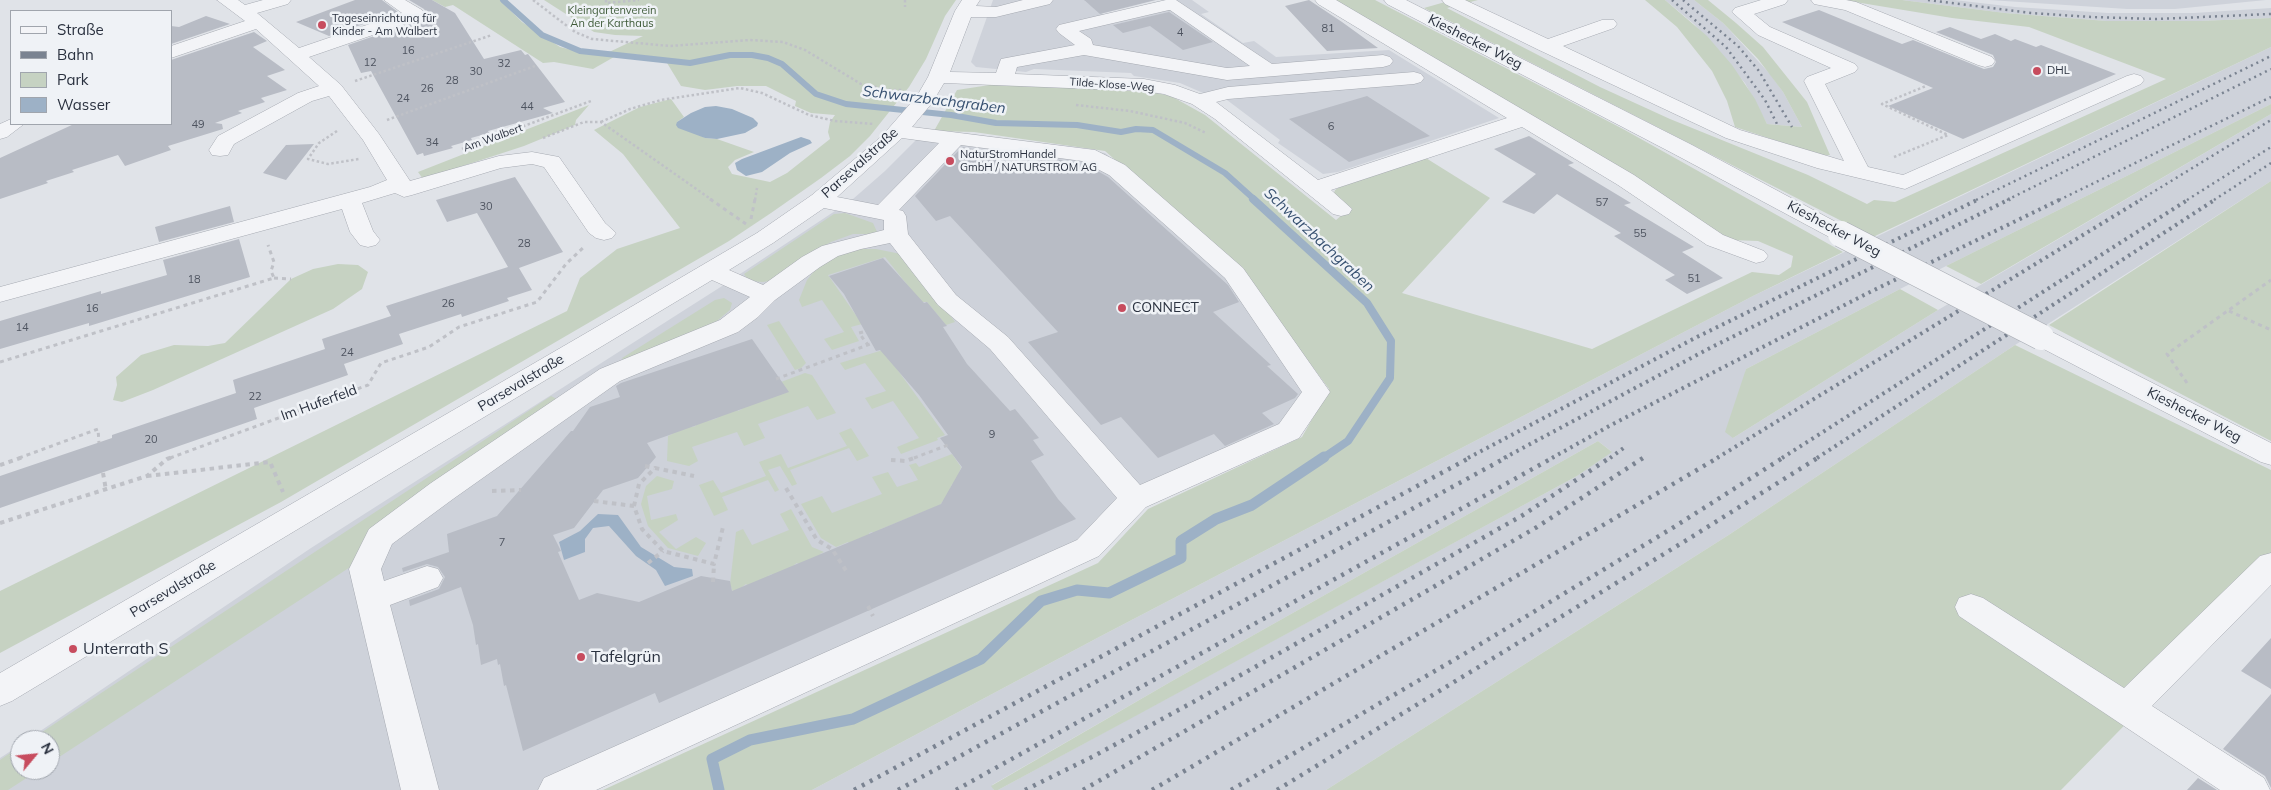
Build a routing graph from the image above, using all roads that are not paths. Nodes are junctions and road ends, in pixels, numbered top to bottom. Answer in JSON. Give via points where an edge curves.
{"nodes":[{"id":1,"x":226,"y":0,"type":"edge"},
{"id":2,"x":282,"y":0,"type":"edge"},
{"id":3,"x":393,"y":0,"type":"edge"},
{"id":4,"x":1044,"y":0,"type":"edge"},
{"id":5,"x":1324,"y":0,"type":"edge"},
{"id":6,"x":1452,"y":0,"type":"edge"},
{"id":7,"x":1779,"y":0,"type":"edge"},
{"id":8,"x":1820,"y":0,"type":"edge"},
{"id":9,"x":1399,"y":1,"type":"edge"},
{"id":10,"x":968,"y":5,"type":"edge"},
{"id":11,"x":251,"y":16,"type":"junction"},
{"id":12,"x":1608,"y":24,"type":"dead end"},
{"id":13,"x":1546,"y":46,"type":"junction"},
{"id":14,"x":1084,"y":50,"type":"junction"},
{"id":15,"x":172,"y":52,"type":"edge"},
{"id":16,"x":296,"y":55,"type":"junction"},
{"id":17,"x":1383,"y":60,"type":"dead end"},
{"id":18,"x":1986,"y":61,"type":"dead end"},
{"id":19,"x":1269,"y":71,"type":"junction"},
{"id":20,"x":1414,"y":78,"type":"dead end"},
{"id":21,"x":1004,"y":79,"type":"junction"},
{"id":22,"x":2134,"y":80,"type":"dead end"},
{"id":23,"x":333,"y":88,"type":"junction"},
{"id":24,"x":931,"y":88,"type":"junction"},
{"id":25,"x":1199,"y":100,"type":"junction"},
{"id":26,"x":1524,"y":119,"type":"junction"},
{"id":27,"x":12,"y":125,"type":"edge"},
{"id":28,"x":892,"y":126,"type":"junction"},
{"id":29,"x":0,"y":133,"type":"edge"},
{"id":30,"x":955,"y":139,"type":"junction"},
{"id":31,"x":220,"y":150,"type":"dead end"},
{"id":32,"x":1860,"y":172,"type":"junction"},
{"id":33,"x":399,"y":182,"type":"junction"},
{"id":34,"x":1315,"y":188,"type":"junction"},
{"id":35,"x":350,"y":200,"type":"junction"},
{"id":36,"x":820,"y":200,"type":"junction"},
{"id":37,"x":1341,"y":209,"type":"dead end"},
{"id":38,"x":889,"y":224,"type":"junction"},
{"id":39,"x":604,"y":233,"type":"road end"},
{"id":40,"x":368,"y":240,"type":"dead end"},
{"id":41,"x":1756,"y":256,"type":"dead end"},
{"id":42,"x":710,"y":270,"type":"junction"},
{"id":43,"x":0,"y":295,"type":"edge"},
{"id":44,"x":766,"y":295,"type":"junction"},
{"id":45,"x":2271,"y":455,"type":"edge"},
{"id":46,"x":1135,"y":499,"type":"junction"},
{"id":47,"x":2271,"y":565,"type":"edge"},
{"id":48,"x":427,"y":578,"type":"dead end"},
{"id":49,"x":372,"y":598,"type":"junction"},
{"id":50,"x":1971,"y":607,"type":"dead end"},
{"id":51,"x":0,"y":691,"type":"edge"},
{"id":52,"x":2126,"y":709,"type":"junction"},
{"id":53,"x":420,"y":790,"type":"edge"},
{"id":54,"x":557,"y":790,"type":"edge"},
{"id":55,"x":2251,"y":790,"type":"edge"}],
"edges":[{"from":1,"to":11,"type":"street"},
{"from":2,"to":11,"type":"street"},
{"from":3,"to":16,"type":"street","via":[[416,14]]},
{"from":4,"to":10,"type":"street","via":[[996,12]]},
{"from":5,"to":26,"type":"street"},
{"from":6,"to":13,"type":"street"},
{"from":7,"to":32,"type":"street","via":[[1741,12],[1764,31],[1848,68],[1814,81]]},
{"from":8,"to":18,"type":"street","via":[[1850,6]]},
{"from":9,"to":45,"type":"street","name":"Kieshecker Weg","bridge":true,"via":[[1841,234]]},
{"from":10,"to":24,"type":"street","name":"Parsevalstraße"},
{"from":11,"to":15,"type":"street"},
{"from":11,"to":16,"type":"street"},
{"from":12,"to":13,"type":"street"},
{"from":13,"to":32,"type":"street","via":[[1733,134]]},
{"from":14,"to":19,"type":"street","via":[[1226,74]]},
{"from":14,"to":19,"type":"street","via":[[1084,43],[1065,29],[1171,4]]},
{"from":14,"to":21,"type":"street","via":[[1008,63]]},
{"from":16,"to":23,"type":"street"},
{"from":17,"to":19,"type":"street"},
{"from":20,"to":25,"type":"street","via":[[1228,93]]},
{"from":21,"to":24,"type":"street","name":"Tilde-Klose-Weg"},
{"from":21,"to":25,"type":"street","name":"Tilde-Klose-Weg","via":[[1144,85]]},
{"from":22,"to":32,"type":"street","via":[[1906,182]]},
{"from":23,"to":31,"type":"street","via":[[305,97],[225,140]]},
{"from":23,"to":33,"type":"street","via":[[363,126]]},
{"from":24,"to":28,"type":"street","name":"Parsevalstraße"},
{"from":25,"to":34,"type":"street","name":"Tilde-Klose-Weg"},
{"from":26,"to":34,"type":"street"},
{"from":26,"to":41,"type":"street","via":[[1626,180],[1715,240]]},
{"from":27,"to":29,"type":"street"},
{"from":28,"to":30,"type":"street"},
{"from":28,"to":36,"type":"street","name":"Parsevalstraße"},
{"from":30,"to":38,"type":"street"},
{"from":30,"to":46,"type":"street","via":[[1087,155],[1117,170],[1234,274],[1316,392],[1289,431]]},
{"from":33,"to":35,"type":"street"},
{"from":33,"to":39,"type":"street","via":[[404,190],[499,162],[532,158],[551,162],[597,228]]},
{"from":34,"to":37,"type":"street","name":"Tilde-Klose-Weg"},
{"from":35,"to":40,"type":"street"},
{"from":35,"to":43,"type":"street"},
{"from":36,"to":38,"type":"street"},
{"from":36,"to":42,"type":"street","name":"Parsevalstraße","via":[[765,238]]},
{"from":38,"to":44,"type":"street","via":[[856,243],[830,251]]},
{"from":38,"to":46,"type":"street","via":[[947,300],[1000,343]]},
{"from":42,"to":44,"type":"street"},
{"from":42,"to":51,"type":"street","name":"Parsevalstraße"},
{"from":44,"to":49,"type":"street","via":[[729,326],[610,375],[380,537],[365,569]]},
{"from":46,"to":54,"type":"street","via":[[1088,548]]},
{"from":47,"to":52,"type":"street"},
{"from":48,"to":49,"type":"street"},
{"from":49,"to":53,"type":"street"},
{"from":50,"to":52,"type":"street"},
{"from":52,"to":55,"type":"street"}]}
